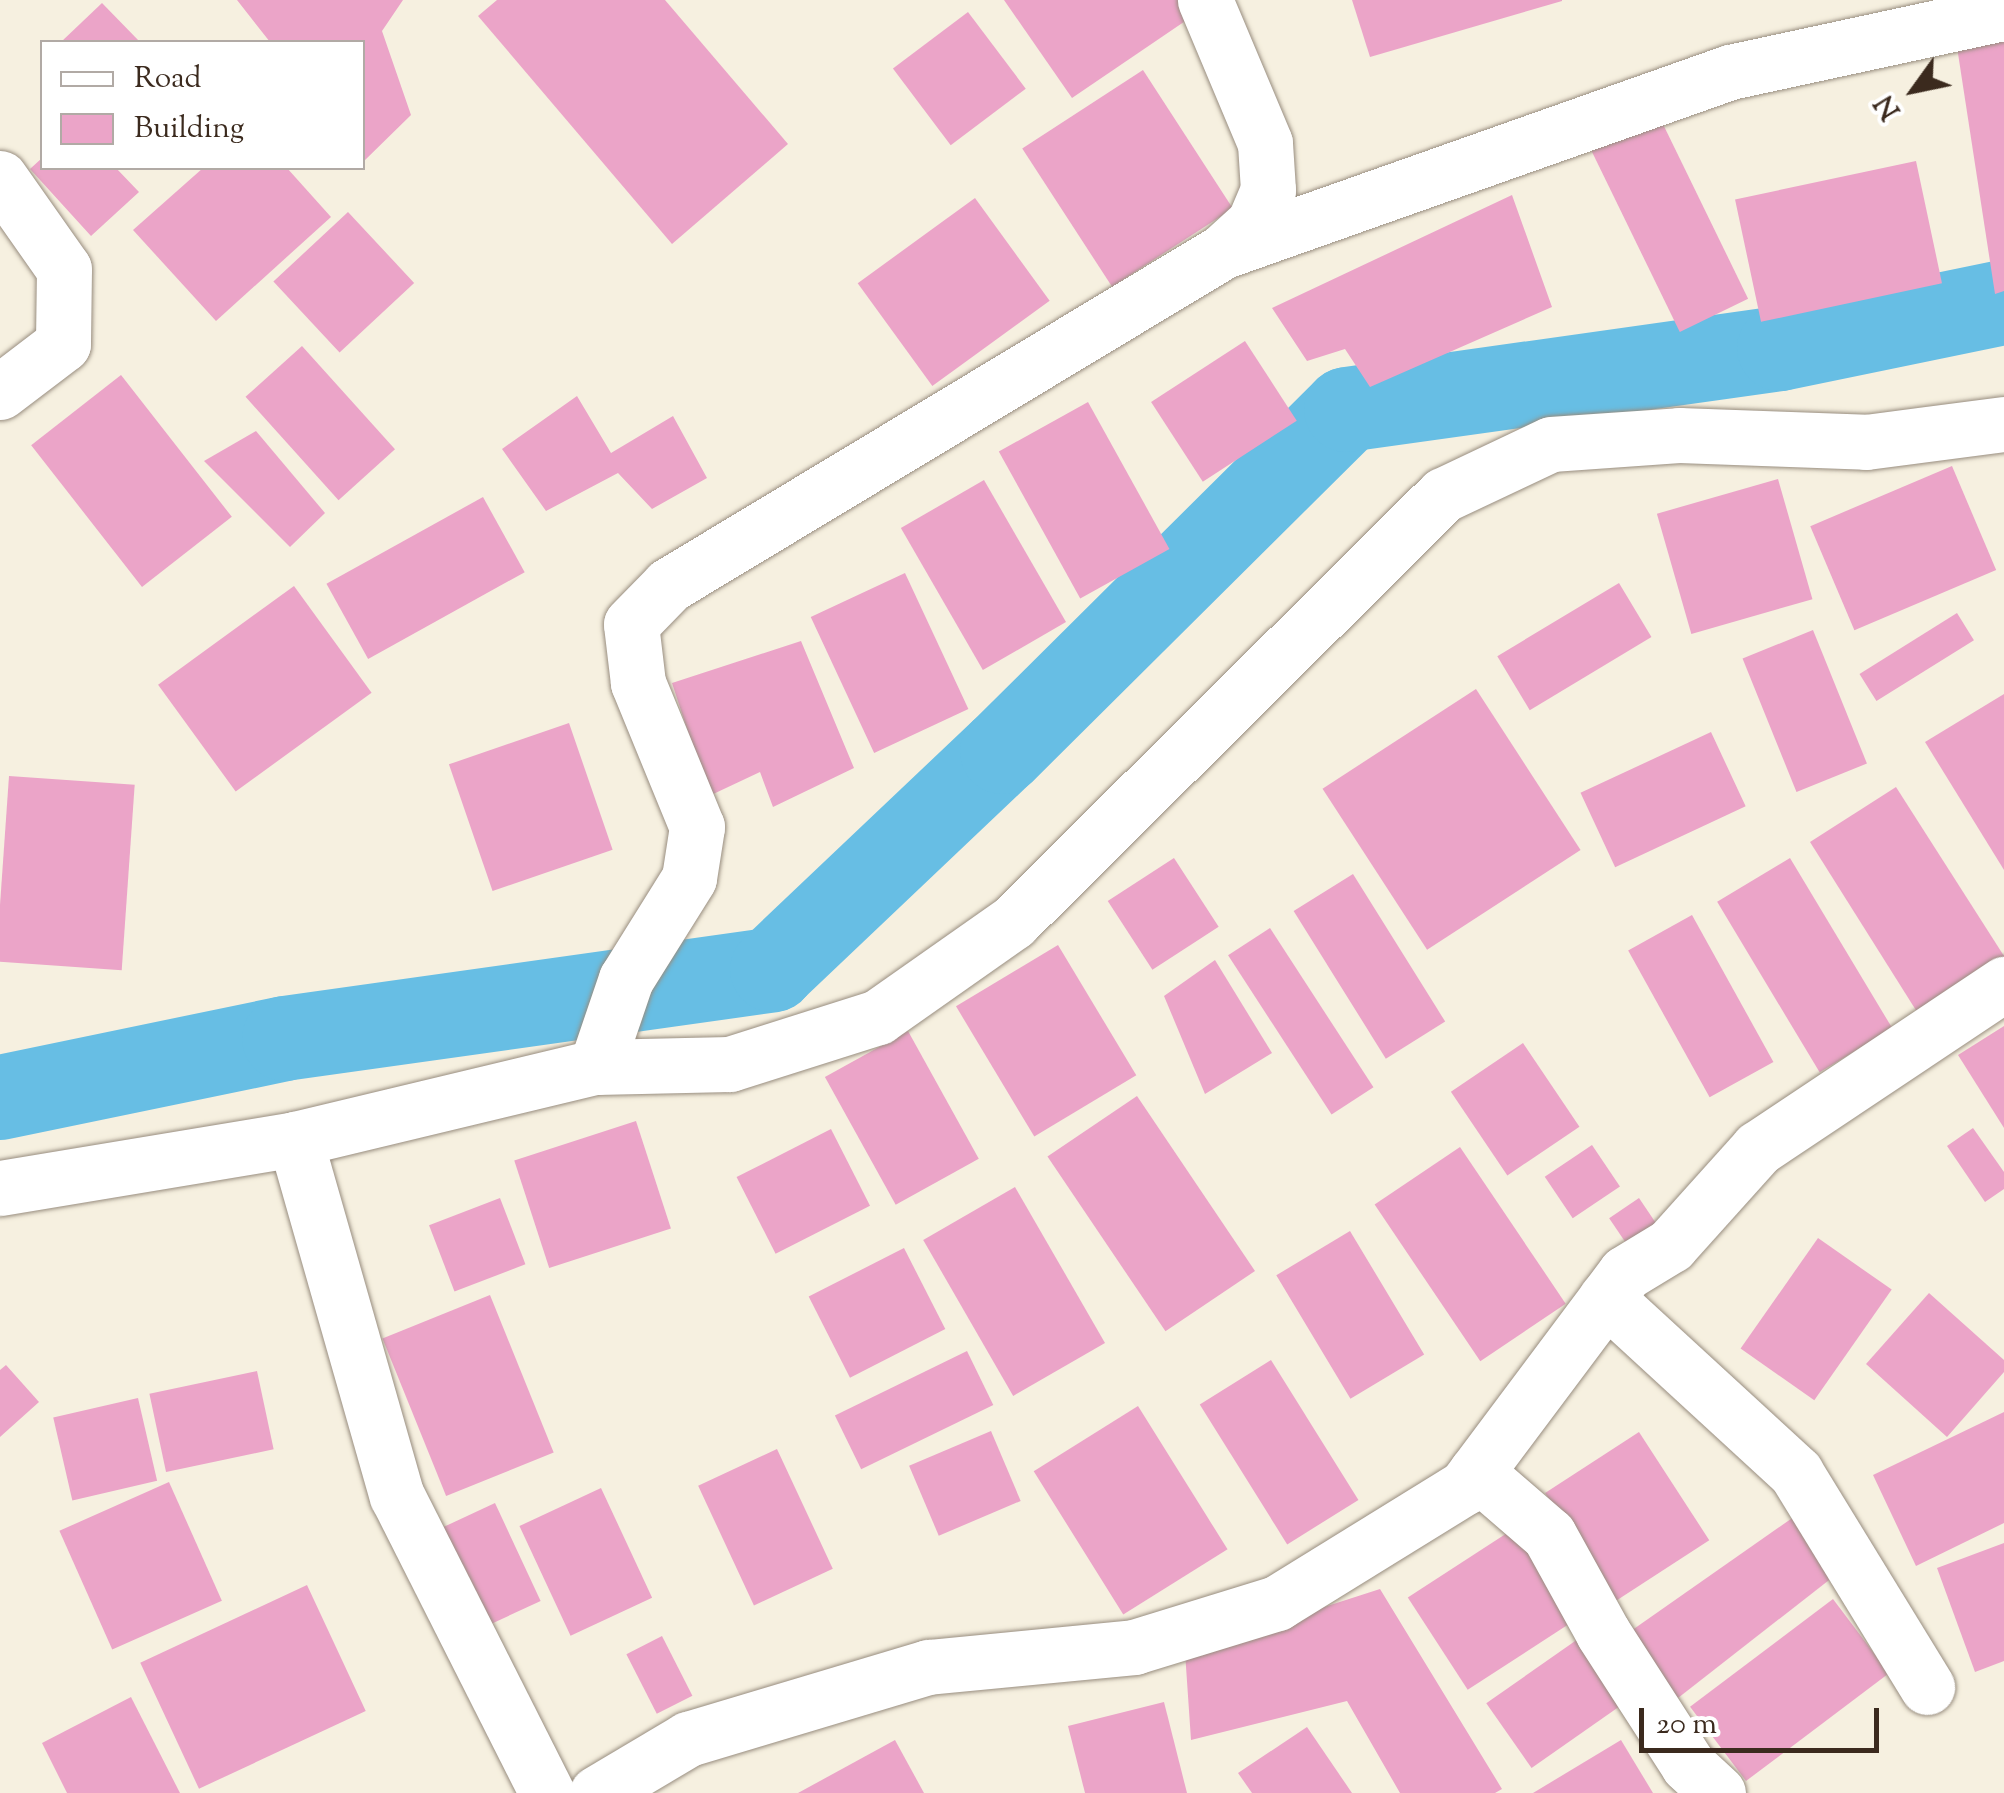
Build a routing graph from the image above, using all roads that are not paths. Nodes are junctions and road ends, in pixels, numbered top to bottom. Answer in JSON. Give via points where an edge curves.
{"nodes":[{"id":1,"x":1205,"y":0,"type":"edge"},
{"id":2,"x":2004,"y":13,"type":"edge"},
{"id":3,"x":0,"y":178,"type":"edge"},
{"id":4,"x":1222,"y":252,"type":"junction"},
{"id":5,"x":0,"y":392,"type":"edge"},
{"id":6,"x":2004,"y":424,"type":"edge"},
{"id":7,"x":2004,"y":984,"type":"edge"},
{"id":8,"x":596,"y":1067,"type":"junction"},
{"id":9,"x":295,"y":1139,"type":"junction"},
{"id":10,"x":0,"y":1188,"type":"edge"},
{"id":11,"x":1606,"y":1298,"type":"junction"},
{"id":12,"x":1476,"y":1472,"type":"junction"},
{"id":13,"x":1927,"y":1687,"type":"dead end"},
{"id":14,"x":547,"y":1793,"type":"edge"},
{"id":15,"x":597,"y":1793,"type":"edge"},
{"id":16,"x":1718,"y":1793,"type":"edge"}],
"edges":[{"from":1,"to":4,"type":"street","via":[[1265,143],[1268,190],[1254,223]]},
{"from":2,"to":4,"type":"street","via":[[1730,72]]},
{"from":3,"to":5,"type":"street","via":[[64,270],[63,344]]},
{"from":4,"to":8,"type":"street","via":[[669,586],[630,624],[638,683],[697,827],[689,878],[626,980]]},
{"from":6,"to":8,"type":"street","via":[[1866,442],[1679,436],[1551,444],[1443,495],[1012,922],[878,1018],[730,1064]]},
{"from":7,"to":11,"type":"street","via":[[1758,1148],[1671,1244],[1624,1273]]},
{"from":8,"to":9,"type":"street"},
{"from":9,"to":10,"type":"street"},
{"from":9,"to":14,"type":"street","via":[[397,1496]]},
{"from":11,"to":12,"type":"street"},
{"from":11,"to":13,"type":"street","via":[[1796,1473]]},
{"from":12,"to":15,"type":"street","via":[[1466,1488],[1277,1603],[1134,1647],[928,1667],[688,1739]]},
{"from":12,"to":16,"type":"street","via":[[1549,1535],[1678,1748]]}]}
